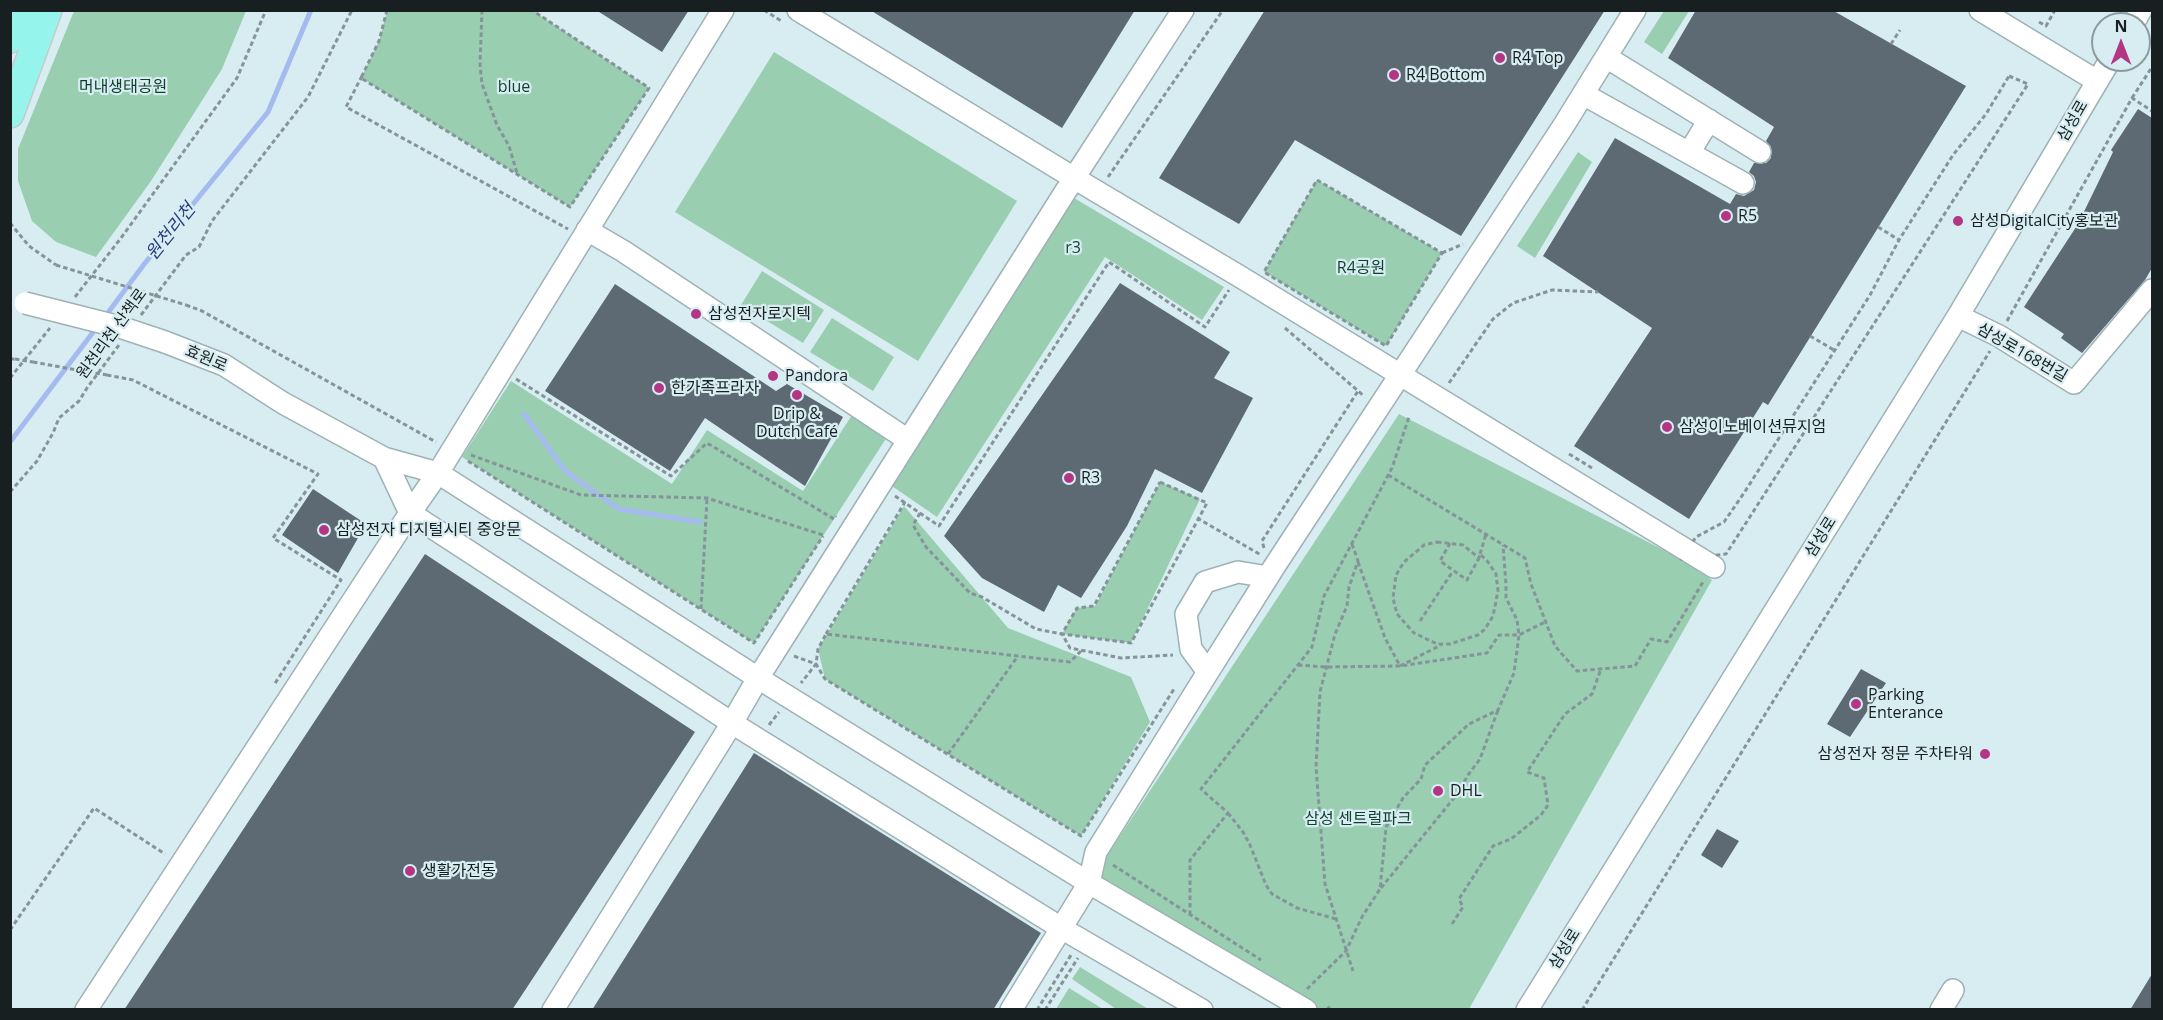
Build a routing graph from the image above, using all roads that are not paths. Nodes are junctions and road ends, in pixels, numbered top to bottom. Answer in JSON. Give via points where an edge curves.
{"nodes":[{"id":1,"x":20,"y":10,"type":"edge"},
{"id":2,"x":48,"y":10,"type":"edge"},
{"id":3,"x":723,"y":10,"type":"edge"},
{"id":4,"x":1183,"y":10,"type":"edge"},
{"id":5,"x":1635,"y":10,"type":"edge"},
{"id":6,"x":1980,"y":10,"type":"edge"},
{"id":7,"x":791,"y":16,"type":"edge"},
{"id":8,"x":10,"y":39,"type":"edge"},
{"id":9,"x":1606,"y":57,"type":"junction"},
{"id":10,"x":2103,"y":72,"type":"edge"},
{"id":11,"x":2097,"y":81,"type":"junction"},
{"id":12,"x":1583,"y":94,"type":"junction"},
{"id":13,"x":10,"y":114,"type":"edge"},
{"id":14,"x":1709,"y":120,"type":"junction"},
{"id":15,"x":1760,"y":152,"type":"dead end"},
{"id":16,"x":1689,"y":153,"type":"junction"},
{"id":17,"x":1074,"y":178,"type":"junction"},
{"id":18,"x":1743,"y":183,"type":"dead end"},
{"id":19,"x":585,"y":234,"type":"junction"},
{"id":20,"x":2152,"y":290,"type":"edge"},
{"id":21,"x":18,"y":302,"type":"edge"},
{"id":22,"x":1958,"y":316,"type":"junction"},
{"id":23,"x":1401,"y":375,"type":"junction"},
{"id":24,"x":908,"y":440,"type":"junction"},
{"id":25,"x":384,"y":458,"type":"junction"},
{"id":26,"x":438,"y":473,"type":"junction"},
{"id":27,"x":410,"y":513,"type":"junction"},
{"id":28,"x":1265,"y":565,"type":"junction"},
{"id":29,"x":1705,"y":571,"type":"road end"},
{"id":30,"x":1208,"y":672,"type":"junction"},
{"id":31,"x":758,"y":678,"type":"junction"},
{"id":32,"x":732,"y":723,"type":"junction"},
{"id":33,"x":1089,"y":883,"type":"junction"},
{"id":34,"x":1061,"y":928,"type":"junction"},
{"id":35,"x":1953,"y":990,"type":"dead end"},
{"id":36,"x":1306,"y":999,"type":"edge"},
{"id":37,"x":86,"y":1010,"type":"edge"},
{"id":38,"x":553,"y":1010,"type":"edge"},
{"id":39,"x":1011,"y":1010,"type":"edge"},
{"id":40,"x":1202,"y":1010,"type":"edge"},
{"id":41,"x":1527,"y":1010,"type":"edge"},
{"id":42,"x":1941,"y":1010,"type":"edge"}],
"edges":[{"from":1,"to":8,"type":"main road"},
{"from":2,"to":13,"type":"main road"},
{"from":3,"to":19,"type":"street"},
{"from":4,"to":17,"type":"street"},
{"from":5,"to":9,"type":"street"},
{"from":6,"to":11,"type":"street"},
{"from":7,"to":17,"type":"street"},
{"from":9,"to":12,"type":"street"},
{"from":9,"to":14,"type":"street"},
{"from":10,"to":11,"type":"street","name":"삼성로"},
{"from":11,"to":22,"type":"street","name":"삼성로"},
{"from":12,"to":16,"type":"street"},
{"from":12,"to":23,"type":"street"},
{"from":14,"to":15,"type":"street"},
{"from":14,"to":16,"type":"street"},
{"from":16,"to":18,"type":"street"},
{"from":17,"to":23,"type":"street"},
{"from":17,"to":24,"type":"street"},
{"from":19,"to":24,"type":"street","via":[[623,251]]},
{"from":19,"to":26,"type":"street"},
{"from":20,"to":22,"type":"street","name":"삼성로168번길","via":[[2074,383],[1999,336]]},
{"from":21,"to":25,"type":"street","name":"효원로","bridge":true,"via":[[120,327],[224,365],[283,404]]},
{"from":22,"to":41,"type":"street","name":"삼성로"},
{"from":23,"to":28,"type":"street"},
{"from":23,"to":29,"type":"street"},
{"from":24,"to":31,"type":"street"},
{"from":25,"to":26,"type":"street","name":"효원로"},
{"from":25,"to":27,"type":"street"},
{"from":26,"to":27,"type":"street"},
{"from":26,"to":31,"type":"street","name":"효원로"},
{"from":27,"to":32,"type":"street"},
{"from":27,"to":37,"type":"street"},
{"from":28,"to":30,"type":"street"},
{"from":28,"to":30,"type":"street","via":[[1206,582],[1186,614],[1191,649]]},
{"from":30,"to":33,"type":"street","via":[[1096,852]]},
{"from":31,"to":32,"type":"street"},
{"from":31,"to":33,"type":"street","name":"효원로"},
{"from":32,"to":34,"type":"street"},
{"from":32,"to":38,"type":"street"},
{"from":33,"to":34,"type":"street"},
{"from":33,"to":36,"type":"street","name":"효원로"},
{"from":34,"to":39,"type":"street"},
{"from":34,"to":40,"type":"street"},
{"from":35,"to":42,"type":"street"}]}
